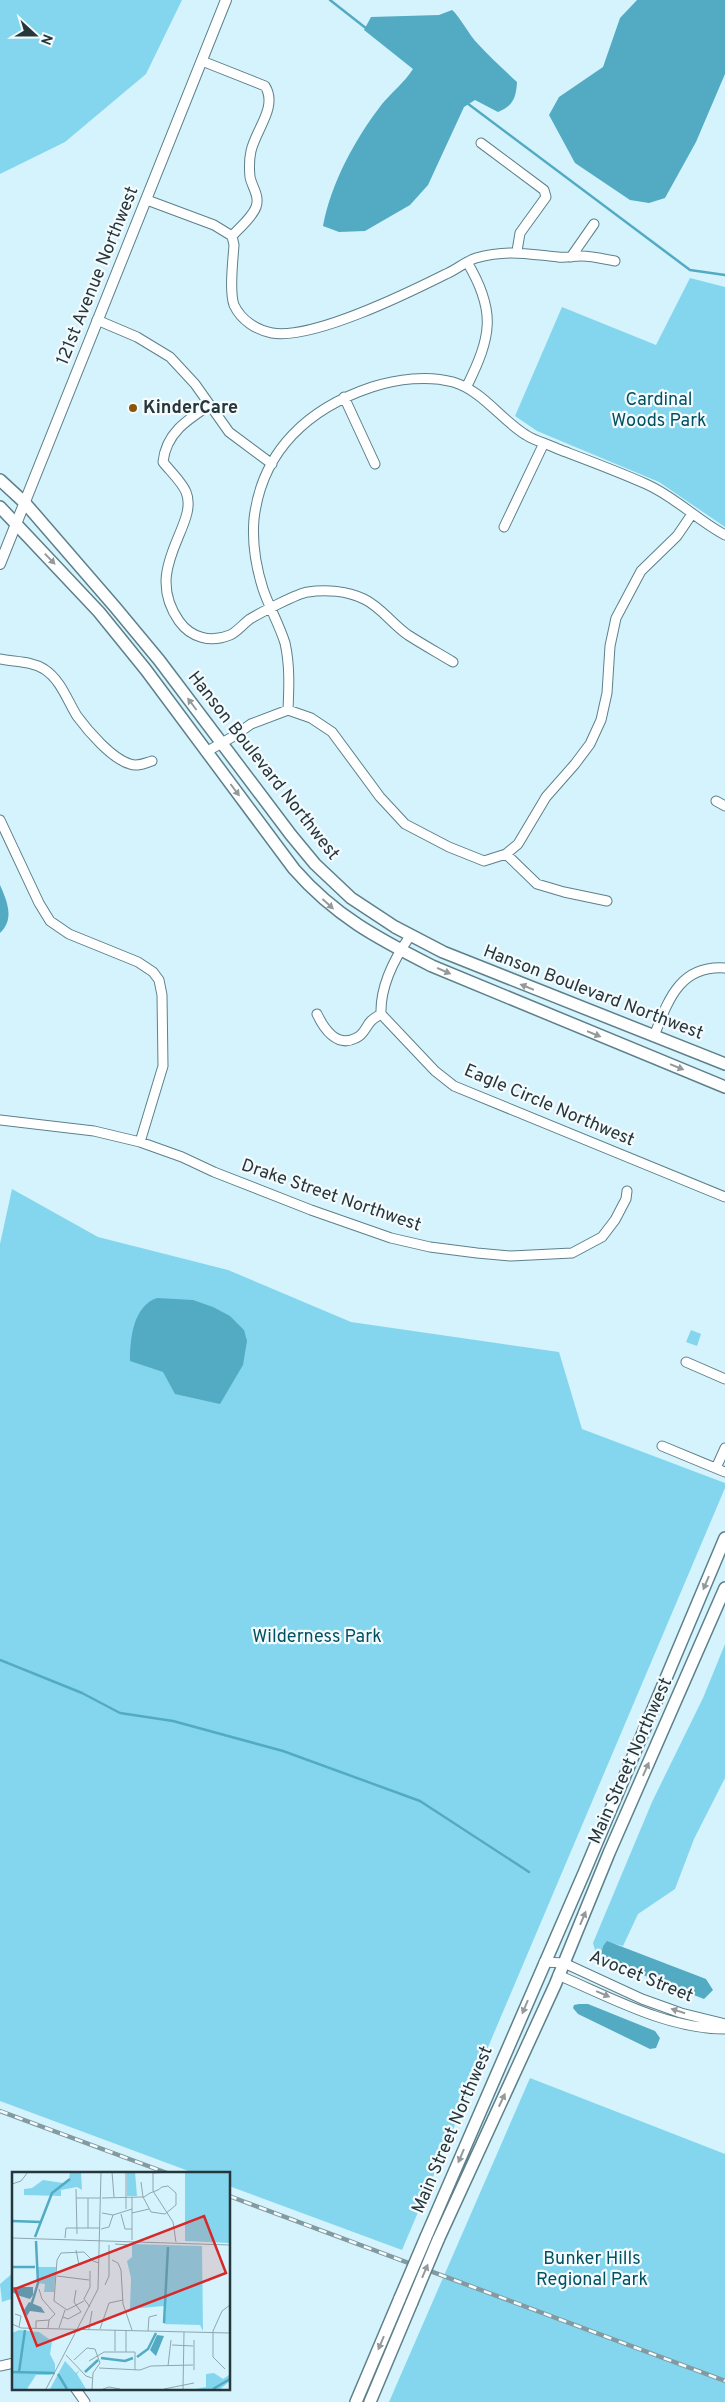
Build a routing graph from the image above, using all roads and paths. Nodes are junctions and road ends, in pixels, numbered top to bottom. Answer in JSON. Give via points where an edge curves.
{"nodes":[{"id":1,"x":226,"y":0,"type":"edge"},
{"id":2,"x":202,"y":61,"type":"junction"},
{"id":3,"x":481,"y":143,"type":"dead end"},
{"id":4,"x":147,"y":200,"type":"junction"},
{"id":5,"x":594,"y":224,"type":"dead end"},
{"id":6,"x":232,"y":236,"type":"junction"},
{"id":7,"x":517,"y":251,"type":"junction"},
{"id":8,"x":571,"y":257,"type":"junction"},
{"id":9,"x":615,"y":261,"type":"dead end"},
{"id":10,"x":467,"y":262,"type":"junction"},
{"id":11,"x":97,"y":320,"type":"junction"},
{"id":12,"x":467,"y":386,"type":"junction"},
{"id":13,"x":344,"y":397,"type":"junction"},
{"id":14,"x":210,"y":405,"type":"junction"},
{"id":15,"x":544,"y":443,"type":"junction"},
{"id":16,"x":272,"y":464,"type":"junction"},
{"id":17,"x":375,"y":464,"type":"dead end"},
{"id":18,"x":0,"y":480,"type":"edge"},
{"id":19,"x":25,"y":503,"type":"junction"},
{"id":20,"x":0,"y":507,"type":"edge"},
{"id":21,"x":692,"y":514,"type":"junction"},
{"id":22,"x":17,"y":524,"type":"junction"},
{"id":23,"x":504,"y":527,"type":"dead end"},
{"id":24,"x":725,"y":535,"type":"edge"},
{"id":25,"x":0,"y":564,"type":"edge"},
{"id":26,"x":273,"y":608,"type":"junction"},
{"id":27,"x":0,"y":660,"type":"edge"},
{"id":28,"x":453,"y":662,"type":"dead end"},
{"id":29,"x":288,"y":710,"type":"junction"},
{"id":30,"x":221,"y":743,"type":"junction"},
{"id":31,"x":206,"y":752,"type":"junction"},
{"id":32,"x":152,"y":761,"type":"dead end"},
{"id":33,"x":0,"y":820,"type":"edge"},
{"id":34,"x":506,"y":854,"type":"junction"},
{"id":35,"x":608,"y":901,"type":"dead end"},
{"id":36,"x":410,"y":936,"type":"junction"},
{"id":37,"x":400,"y":950,"type":"junction"},
{"id":38,"x":725,"y":968,"type":"edge"},
{"id":39,"x":317,"y":1014,"type":"dead end"},
{"id":40,"x":381,"y":1014,"type":"junction"},
{"id":41,"x":654,"y":1036,"type":"junction"},
{"id":42,"x":725,"y":1064,"type":"edge"},
{"id":43,"x":725,"y":1087,"type":"edge"},
{"id":44,"x":0,"y":1120,"type":"edge"},
{"id":45,"x":140,"y":1142,"type":"junction"},
{"id":46,"x":627,"y":1192,"type":"dead end"},
{"id":47,"x":725,"y":1197,"type":"edge"},
{"id":48,"x":686,"y":1362,"type":"dead end"},
{"id":49,"x":725,"y":1379,"type":"edge"},
{"id":50,"x":662,"y":1446,"type":"dead end"},
{"id":51,"x":725,"y":1448,"type":"edge"},
{"id":52,"x":721,"y":1470,"type":"edge"},
{"id":53,"x":725,"y":1538,"type":"edge"},
{"id":54,"x":725,"y":1588,"type":"edge"},
{"id":55,"x":584,"y":1872,"type":"junction"},
{"id":56,"x":544,"y":1962,"type":"junction"},
{"id":57,"x":561,"y":1963,"type":"junction"},
{"id":58,"x":558,"y":1975,"type":"junction"},
{"id":59,"x":725,"y":2024,"type":"edge"},
{"id":60,"x":725,"y":2029,"type":"edge"},
{"id":61,"x":76,"y":2390,"type":"edge"},
{"id":62,"x":85,"y":2402,"type":"edge"},
{"id":63,"x":356,"y":2402,"type":"edge"},
{"id":64,"x":370,"y":2402,"type":"edge"}],
"edges":[{"from":1,"to":2,"type":"street","name":"121st Avenue Northwest"},
{"from":2,"to":4,"type":"street","name":"121st Avenue Northwest"},
{"from":2,"to":6,"type":"street","via":[[265,86],[270,94],[269,107],[248,164],[258,197],[256,206]]},
{"from":3,"to":7,"type":"street","via":[[544,190],[546,197],[520,233]]},
{"from":4,"to":6,"type":"street","via":[[214,225]]},
{"from":4,"to":11,"type":"street","name":"121st Avenue Northwest"},
{"from":5,"to":8,"type":"street"},
{"from":6,"to":10,"type":"street","via":[[234,304],[243,319],[257,329],[273,334],[326,326],[403,295]]},
{"from":7,"to":8,"type":"street"},
{"from":7,"to":10,"type":"street","via":[[494,253]]},
{"from":8,"to":9,"type":"street"},
{"from":10,"to":12,"type":"street","via":[[486,300],[488,329],[486,342]]},
{"from":11,"to":14,"type":"street","via":[[170,356]]},
{"from":11,"to":19,"type":"street","name":"121st Avenue Northwest"},
{"from":12,"to":13,"type":"street","via":[[418,378],[387,382]]},
{"from":12,"to":15,"type":"street","via":[[526,435]]},
{"from":13,"to":16,"type":"street","via":[[300,426]]},
{"from":13,"to":17,"type":"street"},
{"from":14,"to":16,"type":"street","via":[[230,432]]},
{"from":14,"to":26,"type":"street","via":[[182,423],[164,451],[163,462],[186,492],[188,505],[169,558],[166,577],[172,611],[189,632],[211,639],[231,635],[251,618]]},
{"from":15,"to":21,"type":"street","via":[[647,484]]},
{"from":15,"to":23,"type":"street"},
{"from":16,"to":26,"type":"street","via":[[265,476],[254,519],[254,539],[261,584]]},
{"from":18,"to":19,"type":"main road","name":"Hanson Boulevard Northwest"},
{"from":19,"to":22,"type":"street","name":"121st Avenue Northwest"},
{"from":30,"to":19,"type":"main road","name":"Hanson Boulevard Northwest","one_way":true,"via":[[120,612]]},
{"from":20,"to":22,"type":"main road","name":"Hanson Boulevard Northwest"},
{"from":21,"to":24,"type":"street"},
{"from":21,"to":34,"type":"street","via":[[677,536],[642,571],[616,618],[610,646],[607,693],[601,720],[590,744],[546,796],[518,844]]},
{"from":22,"to":25,"type":"street","name":"121st Avenue Northwest"},
{"from":22,"to":31,"type":"main road","name":"Hanson Boulevard Northwest","one_way":true,"via":[[99,612]]},
{"from":26,"to":28,"type":"street","via":[[305,592],[318,590],[363,598],[407,634]]},
{"from":26,"to":29,"type":"street","via":[[288,661]]},
{"from":27,"to":32,"type":"street","via":[[22,661],[45,670],[60,684],[88,730],[123,761],[132,765]]},
{"from":29,"to":30,"type":"street","via":[[250,724]]},
{"from":29,"to":34,"type":"street","via":[[312,718],[332,732],[380,797],[405,824],[484,861]]},
{"from":30,"to":31,"type":"street"},
{"from":30,"to":36,"type":"main road","name":"Hanson Boulevard Northwest","via":[[322,870],[358,903]]},
{"from":31,"to":37,"type":"main road","name":"Hanson Boulevard Northwest","one_way":true,"via":[[312,890],[351,922]]},
{"from":33,"to":45,"type":"street","via":[[50,921],[69,934],[138,962],[159,980],[163,1066]]},
{"from":34,"to":35,"type":"street","via":[[537,884]]},
{"from":36,"to":37,"type":"street"},
{"from":41,"to":36,"type":"main road","name":"Hanson Boulevard Northwest","one_way":true,"via":[[531,989]]},
{"from":37,"to":40,"type":"street","via":[[385,984]]},
{"from":37,"to":43,"type":"main road","name":"Hanson Boulevard Northwest","one_way":true,"via":[[476,986]]},
{"from":38,"to":41,"type":"street","via":[[696,972],[678,985]]},
{"from":39,"to":40,"type":"street","via":[[330,1035],[347,1040],[364,1032]]},
{"from":40,"to":47,"type":"street","name":"Eagle Circle Northwest","via":[[435,1071],[454,1086]]},
{"from":41,"to":42,"type":"main road","name":"Hanson Boulevard Northwest"},
{"from":44,"to":45,"type":"street","name":"Drake Street Northwest","via":[[94,1131]]},
{"from":45,"to":46,"type":"street","name":"Drake Street Northwest","via":[[311,1210],[392,1238],[477,1254],[572,1253],[602,1237],[615,1220]]},
{"from":48,"to":49,"type":"street"},
{"from":50,"to":52,"type":"street"},
{"from":51,"to":52,"type":"street"},
{"from":53,"to":55,"type":"main road","name":"Main Street Northwest","one_way":true},
{"from":57,"to":54,"type":"main road","name":"Main Street Northwest","one_way":true},
{"from":55,"to":56,"type":"main road","name":"Main Street Northwest"},
{"from":55,"to":57,"type":"main road","name":"Main Street Northwest","via":[[584,1889],[558,1949]]},
{"from":56,"to":57,"type":"street","name":"Avocet Street"},
{"from":56,"to":63,"type":"main road","name":"Main Street Northwest","one_way":true,"bridge":true},
{"from":57,"to":58,"type":"main road","name":"Main Street Northwest"},
{"from":59,"to":57,"type":"street","name":"Avocet Street","one_way":true,"via":[[642,1999]]},
{"from":58,"to":60,"type":"street","name":"Avocet Street","one_way":true,"via":[[666,2019],[686,2025]]},
{"from":64,"to":58,"type":"main road","name":"Main Street Northwest","one_way":true,"bridge":true,"via":[[438,2240]]},
{"from":61,"to":62,"type":"street"}]}
